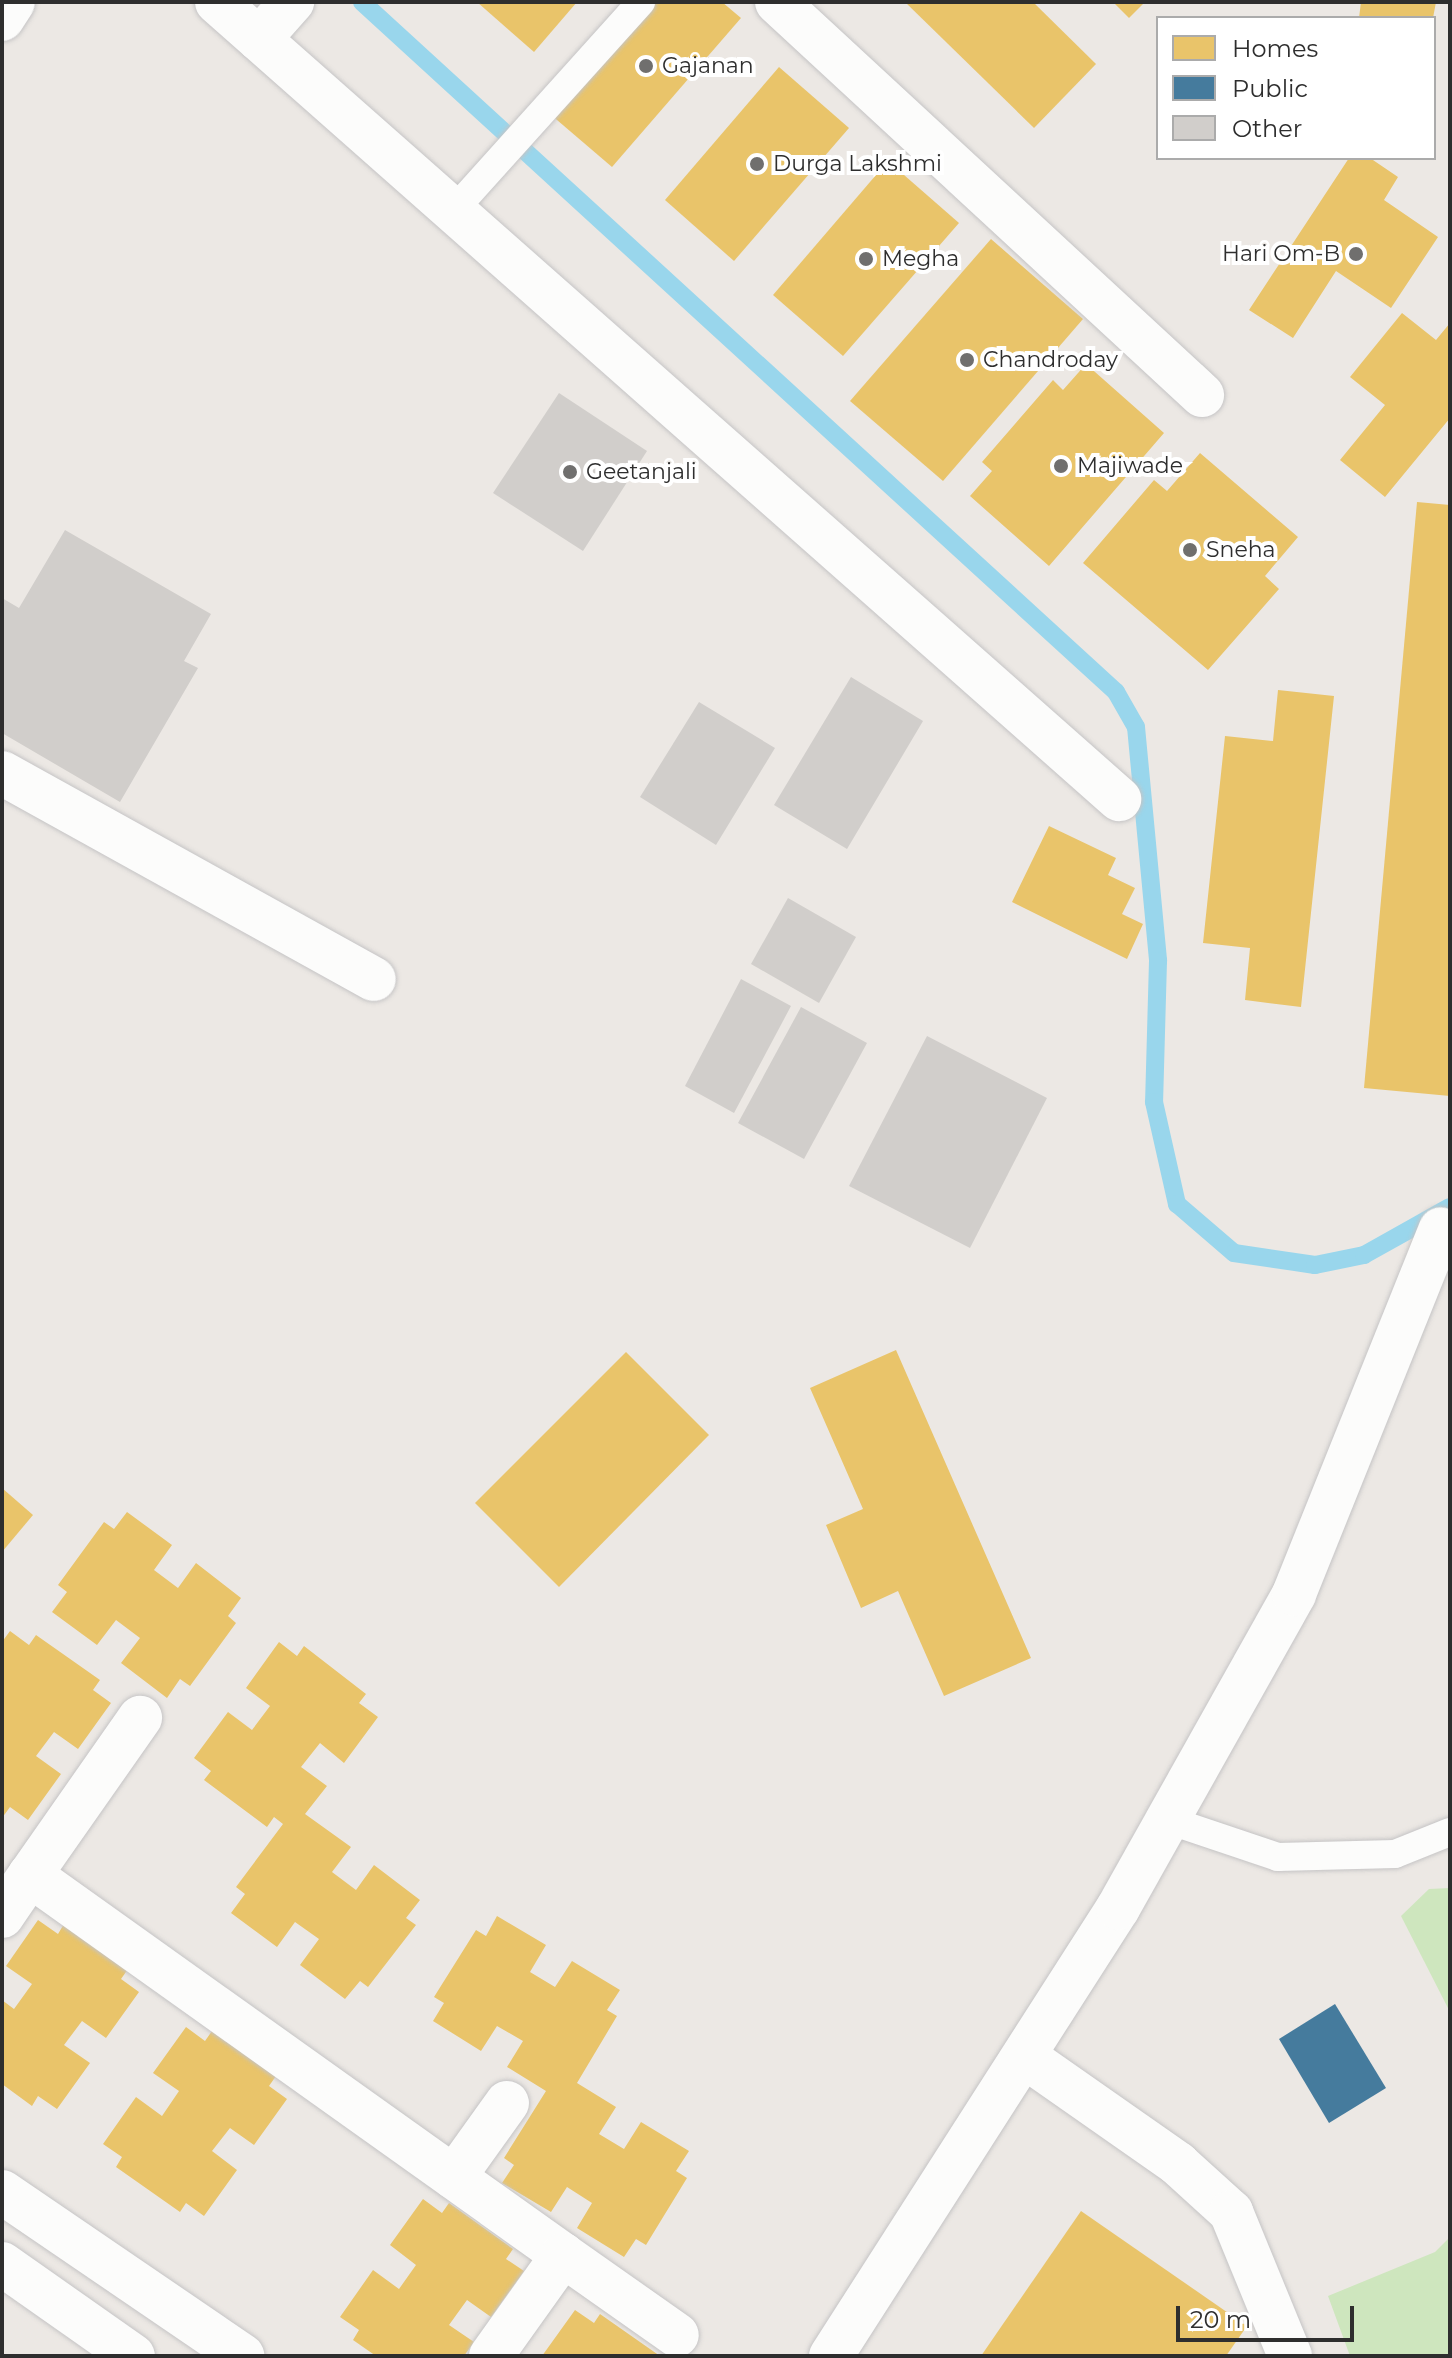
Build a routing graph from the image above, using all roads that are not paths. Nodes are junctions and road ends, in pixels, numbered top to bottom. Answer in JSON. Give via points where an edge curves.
{"nodes":[{"id":1,"x":13,"y":2,"type":"edge"},
{"id":2,"x":217,"y":2,"type":"edge"},
{"id":3,"x":292,"y":2,"type":"edge"},
{"id":4,"x":641,"y":2,"type":"edge"},
{"id":5,"x":777,"y":2,"type":"edge"},
{"id":6,"x":2,"y":19,"type":"edge"},
{"id":7,"x":259,"y":39,"type":"junction"},
{"id":8,"x":453,"y":211,"type":"junction"},
{"id":9,"x":1202,"y":395,"type":"dead end"},
{"id":10,"x":2,"y":773,"type":"edge"},
{"id":11,"x":1119,"y":799,"type":"dead end"},
{"id":12,"x":374,"y":979,"type":"dead end"},
{"id":13,"x":1441,"y":1229,"type":"dead end"},
{"id":14,"x":140,"y":1718,"type":"dead end"},
{"id":15,"x":1168,"y":1820,"type":"junction"},
{"id":16,"x":1450,"y":1832,"type":"edge"},
{"id":17,"x":30,"y":1875,"type":"junction"},
{"id":18,"x":2,"y":1916,"type":"edge"},
{"id":19,"x":1024,"y":2056,"type":"junction"},
{"id":20,"x":507,"y":2103,"type":"dead end"},
{"id":21,"x":454,"y":2177,"type":"junction"},
{"id":22,"x":2,"y":2192,"type":"edge"},
{"id":23,"x":563,"y":2255,"type":"junction"},
{"id":24,"x":2,"y":2264,"type":"edge"},
{"id":25,"x":677,"y":2335,"type":"dead end"},
{"id":26,"x":133,"y":2356,"type":"edge"},
{"id":27,"x":242,"y":2356,"type":"edge"},
{"id":28,"x":491,"y":2356,"type":"edge"},
{"id":29,"x":831,"y":2356,"type":"edge"},
{"id":30,"x":1290,"y":2356,"type":"edge"}],
"edges":[{"from":1,"to":6,"type":"street"},
{"from":2,"to":7,"type":"street"},
{"from":3,"to":7,"type":"street"},
{"from":4,"to":8,"type":"lane"},
{"from":5,"to":9,"type":"street"},
{"from":7,"to":8,"type":"street"},
{"from":8,"to":11,"type":"street"},
{"from":10,"to":12,"type":"street"},
{"from":13,"to":15,"type":"street","via":[[1294,1594]]},
{"from":14,"to":17,"type":"street"},
{"from":15,"to":16,"type":"lane","via":[[1278,1857],[1395,1854]]},
{"from":15,"to":19,"type":"street"},
{"from":17,"to":18,"type":"street"},
{"from":17,"to":21,"type":"street"},
{"from":19,"to":29,"type":"street"},
{"from":19,"to":30,"type":"street","via":[[1178,2164],[1231,2212]]},
{"from":20,"to":21,"type":"street"},
{"from":21,"to":23,"type":"street"},
{"from":22,"to":27,"type":"street"},
{"from":23,"to":25,"type":"street"},
{"from":23,"to":28,"type":"street"},
{"from":24,"to":26,"type":"street"}]}
